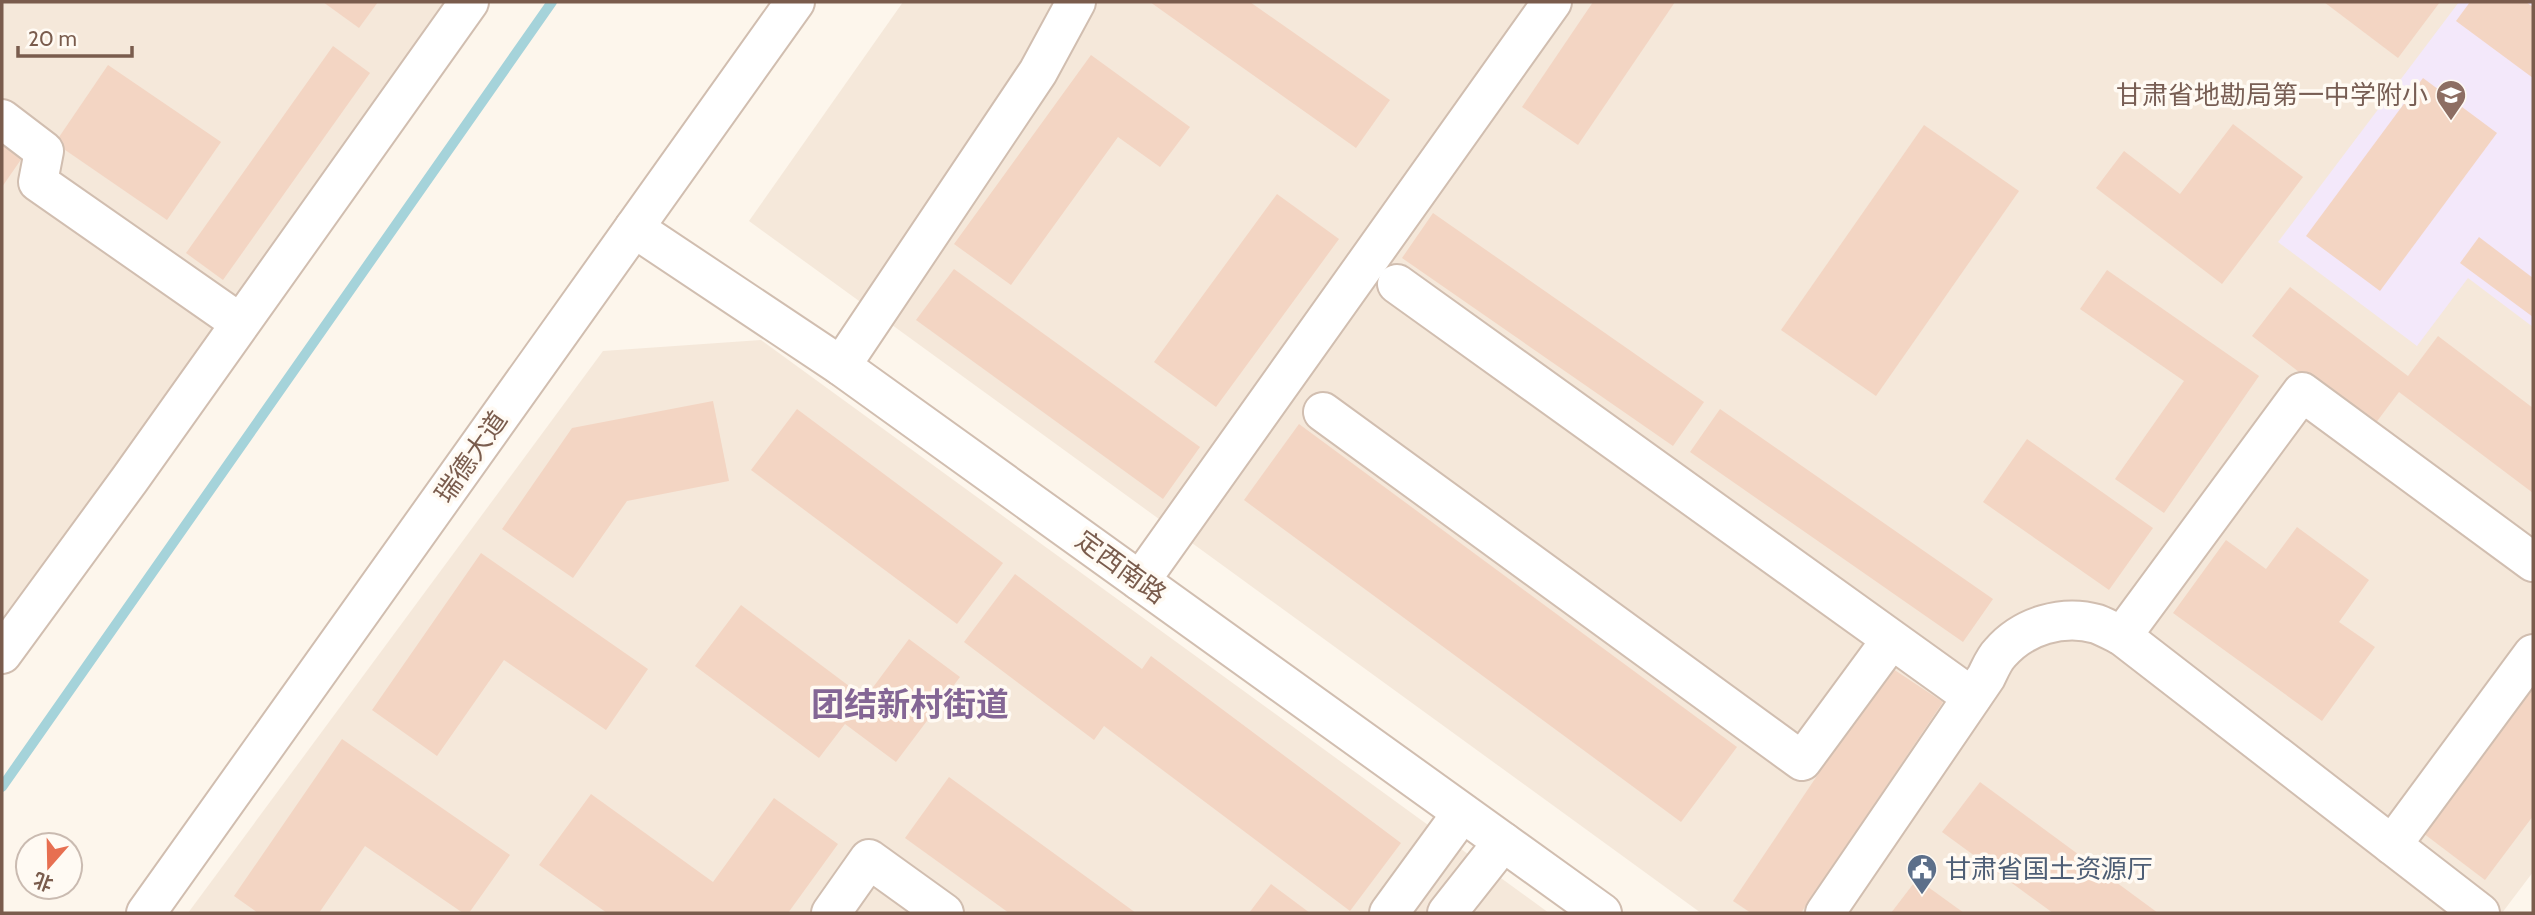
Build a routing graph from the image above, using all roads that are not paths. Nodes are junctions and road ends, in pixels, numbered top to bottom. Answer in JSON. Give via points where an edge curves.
{"nodes":[{"id":1,"x":469,"y":2,"type":"edge"},
{"id":2,"x":795,"y":2,"type":"edge"},
{"id":3,"x":1076,"y":2,"type":"edge"},
{"id":4,"x":1552,"y":2,"type":"edge"},
{"id":5,"x":2,"y":119,"type":"edge"},
{"id":6,"x":634,"y":228,"type":"junction"},
{"id":7,"x":1397,"y":284,"type":"dead end"},
{"id":8,"x":240,"y":323,"type":"junction"},
{"id":9,"x":841,"y":366,"type":"junction"},
{"id":10,"x":1323,"y":412,"type":"dead end"},
{"id":11,"x":2533,"y":562,"type":"edge"},
{"id":12,"x":1140,"y":581,"type":"junction"},
{"id":13,"x":2122,"y":636,"type":"junction"},
{"id":14,"x":1891,"y":640,"type":"junction"},
{"id":15,"x":2,"y":654,"type":"edge"},
{"id":16,"x":2533,"y":654,"type":"edge"},
{"id":17,"x":1972,"y":697,"type":"junction"},
{"id":18,"x":1462,"y":813,"type":"junction"},
{"id":19,"x":1503,"y":842,"type":"junction"},
{"id":20,"x":2392,"y":845,"type":"junction"},
{"id":21,"x":146,"y":913,"type":"edge"},
{"id":22,"x":831,"y":913,"type":"edge"},
{"id":23,"x":944,"y":913,"type":"edge"},
{"id":24,"x":1389,"y":913,"type":"edge"},
{"id":25,"x":1447,"y":913,"type":"edge"},
{"id":26,"x":1602,"y":913,"type":"edge"},
{"id":27,"x":1825,"y":913,"type":"edge"},
{"id":28,"x":2480,"y":913,"type":"edge"}],
"edges":[{"from":1,"to":8,"type":"street"},
{"from":2,"to":6,"type":"street","name":"瑞德大道"},
{"from":3,"to":9,"type":"street","via":[[1038,72]]},
{"from":4,"to":12,"type":"street"},
{"from":5,"to":8,"type":"street","via":[[44,150],[38,181]]},
{"from":6,"to":9,"type":"street","name":"定西南路"},
{"from":6,"to":21,"type":"street","name":"瑞德大道"},
{"from":7,"to":14,"type":"street"},
{"from":8,"to":15,"type":"street"},
{"from":9,"to":12,"type":"street","name":"定西南路"},
{"from":10,"to":14,"type":"street","via":[[1802,761]]},
{"from":11,"to":13,"type":"street","via":[[2302,392]]},
{"from":12,"to":18,"type":"street","name":"定西南路"},
{"from":13,"to":17,"type":"street","via":[[2098,624],[2070,620],[2043,624],[2019,635],[1999,653]]},
{"from":13,"to":20,"type":"street"},
{"from":14,"to":17,"type":"street"},
{"from":16,"to":20,"type":"street"},
{"from":17,"to":27,"type":"street"},
{"from":18,"to":19,"type":"street","name":"定西南路"},
{"from":18,"to":24,"type":"street"},
{"from":19,"to":25,"type":"street"},
{"from":19,"to":26,"type":"street","name":"定西南路"},
{"from":20,"to":28,"type":"street"},
{"from":22,"to":23,"type":"street","via":[[869,859]]}]}
